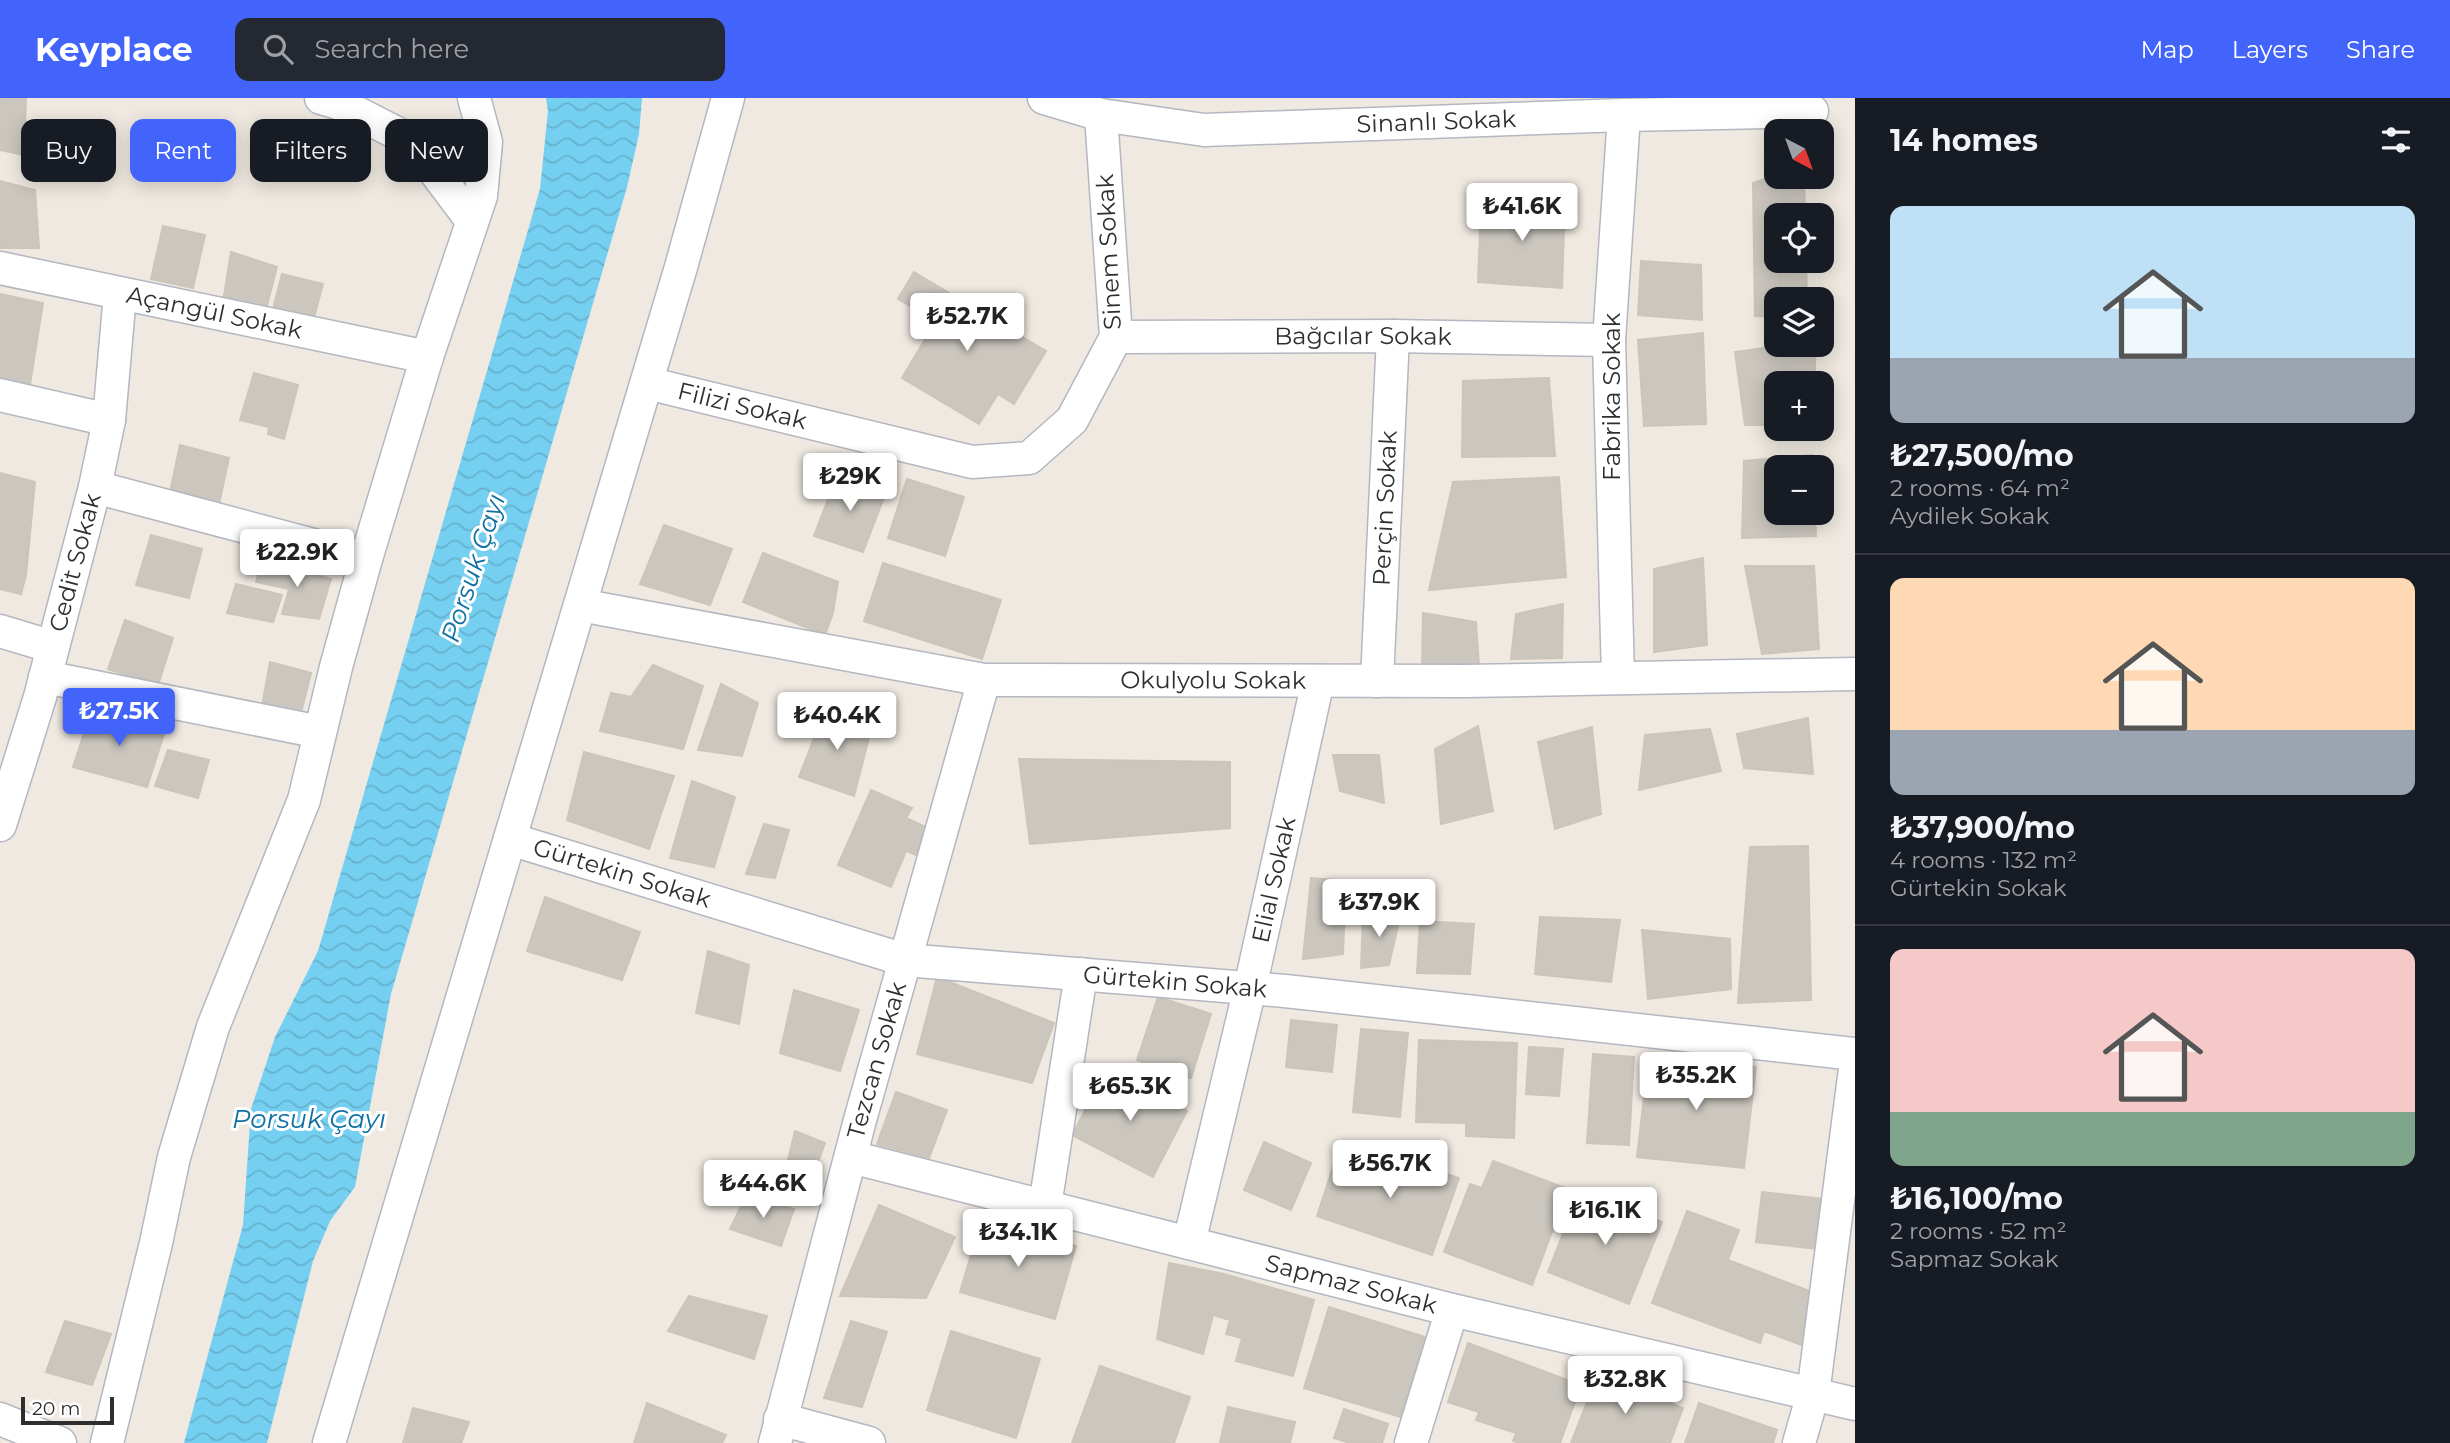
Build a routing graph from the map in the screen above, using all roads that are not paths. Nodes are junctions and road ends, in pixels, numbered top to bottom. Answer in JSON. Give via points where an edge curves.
{"nodes":[{"id":1,"x":321,"y":98,"type":"edge"},
{"id":2,"x":474,"y":98,"type":"edge"},
{"id":3,"x":728,"y":98,"type":"edge"},
{"id":4,"x":1044,"y":98,"type":"edge"},
{"id":5,"x":1810,"y":102,"type":"edge"},
{"id":6,"x":1101,"y":115,"type":"junction"},
{"id":7,"x":1623,"y":115,"type":"junction"},
{"id":8,"x":472,"y":221,"type":"junction"},
{"id":9,"x":0,"y":268,"type":"edge"},
{"id":10,"x":120,"y":294,"type":"junction"},
{"id":11,"x":1393,"y":336,"type":"junction"},
{"id":12,"x":1116,"y":337,"type":"junction"},
{"id":13,"x":1609,"y":340,"type":"junction"},
{"id":14,"x":427,"y":357,"type":"junction"},
{"id":15,"x":646,"y":383,"type":"junction"},
{"id":16,"x":0,"y":396,"type":"edge"},
{"id":17,"x":109,"y":420,"type":"junction"},
{"id":18,"x":1072,"y":420,"type":"joint"},
{"id":19,"x":95,"y":487,"type":"junction"},
{"id":20,"x":366,"y":559,"type":"junction"},
{"id":21,"x":580,"y":604,"type":"junction"},
{"id":22,"x":0,"y":631,"type":"edge"},
{"id":23,"x":53,"y":647,"type":"junction"},
{"id":24,"x":1855,"y":674,"type":"edge"},
{"id":25,"x":46,"y":677,"type":"junction"},
{"id":26,"x":1618,"y":678,"type":"junction"},
{"id":27,"x":984,"y":680,"type":"junction"},
{"id":28,"x":1318,"y":681,"type":"junction"},
{"id":29,"x":1377,"y":681,"type":"junction"},
{"id":30,"x":320,"y":732,"type":"junction"},
{"id":31,"x":0,"y":825,"type":"edge"},
{"id":32,"x":510,"y":839,"type":"junction"},
{"id":33,"x":905,"y":960,"type":"junction"},
{"id":34,"x":1082,"y":975,"type":"junction"},
{"id":35,"x":1250,"y":988,"type":"junction"},
{"id":36,"x":1855,"y":1054,"type":"edge"},
{"id":37,"x":1855,"y":1069,"type":"edge"},
{"id":38,"x":851,"y":1157,"type":"junction"},
{"id":39,"x":1045,"y":1206,"type":"junction"},
{"id":40,"x":1189,"y":1243,"type":"junction"},
{"id":41,"x":1452,"y":1310,"type":"junction"},
{"id":42,"x":1813,"y":1394,"type":"junction"},
{"id":43,"x":1855,"y":1404,"type":"edge"},
{"id":44,"x":0,"y":1419,"type":"edge"},
{"id":45,"x":778,"y":1431,"type":"edge"},
{"id":46,"x":60,"y":1443,"type":"edge"},
{"id":47,"x":107,"y":1443,"type":"edge"},
{"id":48,"x":329,"y":1443,"type":"edge"},
{"id":49,"x":869,"y":1443,"type":"edge"},
{"id":50,"x":1411,"y":1443,"type":"edge"},
{"id":51,"x":1799,"y":1443,"type":"edge"}],
"edges":[{"from":1,"to":8,"type":"street","via":[[412,141]]},
{"from":2,"to":8,"type":"street","via":[[486,142],[481,196]]},
{"from":3,"to":15,"type":"street"},
{"from":4,"to":6,"type":"street","name":"Sinanlı Sokak"},
{"from":5,"to":7,"type":"street","name":"Sinanlı Sokak"},
{"from":6,"to":7,"type":"street","name":"Sinanlı Sokak","via":[[1204,130]]},
{"from":6,"to":12,"type":"street","name":"Sinem Sokak"},
{"from":7,"to":13,"type":"street","name":"Fabrika Sokak"},
{"from":8,"to":14,"type":"street"},
{"from":9,"to":10,"type":"street","name":"Açangül Sokak"},
{"from":10,"to":14,"type":"street","name":"Açangül Sokak"},
{"from":10,"to":17,"type":"street","name":"Cedit Sokak"},
{"from":11,"to":12,"type":"street","name":"Bağcılar Sokak"},
{"from":11,"to":13,"type":"street","name":"Bağcılar Sokak"},
{"from":11,"to":29,"type":"street","name":"Perçin Sokak"},
{"from":12,"to":18,"type":"street","name":"Sinem Sokak"},
{"from":13,"to":26,"type":"street","name":"Fabrika Sokak"},
{"from":14,"to":20,"type":"street"},
{"from":15,"to":18,"type":"street","name":"Filizi Sokak","via":[[972,462],[1029,458]]},
{"from":15,"to":21,"type":"street"},
{"from":16,"to":17,"type":"street"},
{"from":17,"to":19,"type":"street","name":"Cedit Sokak"},
{"from":19,"to":20,"type":"street"},
{"from":19,"to":23,"type":"street","name":"Cedit Sokak"},
{"from":20,"to":30,"type":"street"},
{"from":21,"to":27,"type":"street","name":"Okulyolu Sokak"},
{"from":21,"to":32,"type":"street"},
{"from":22,"to":23,"type":"street"},
{"from":23,"to":25,"type":"street","name":"Cedit Sokak"},
{"from":24,"to":26,"type":"street","name":"Okulyolu Sokak"},
{"from":25,"to":30,"type":"street"},
{"from":25,"to":31,"type":"street","name":"Cedit Sokak"},
{"from":26,"to":29,"type":"street","name":"Okulyolu Sokak"},
{"from":27,"to":28,"type":"street","name":"Okulyolu Sokak"},
{"from":27,"to":33,"type":"street","name":"Tezcan Sokak"},
{"from":28,"to":29,"type":"street","name":"Okulyolu Sokak"},
{"from":28,"to":35,"type":"street","name":"Elial Sokak"},
{"from":30,"to":47,"type":"street","via":[[304,800],[213,1027],[174,1157]]},
{"from":32,"to":33,"type":"street","name":"Gürtekin Sokak"},
{"from":32,"to":48,"type":"street"},
{"from":33,"to":34,"type":"street","name":"Gürtekin Sokak"},
{"from":33,"to":38,"type":"street","name":"Tezcan Sokak"},
{"from":34,"to":35,"type":"street","name":"Gürtekin Sokak"},
{"from":34,"to":39,"type":"street"},
{"from":35,"to":36,"type":"street","name":"Gürtekin Sokak"},
{"from":35,"to":40,"type":"street","name":"Elial Sokak"},
{"from":37,"to":42,"type":"street"},
{"from":38,"to":39,"type":"street","name":"Sapmaz Sokak"},
{"from":38,"to":45,"type":"street","name":"Tezcan Sokak"},
{"from":39,"to":40,"type":"street","name":"Sapmaz Sokak"},
{"from":40,"to":41,"type":"street","name":"Sapmaz Sokak"},
{"from":41,"to":42,"type":"street","name":"Sapmaz Sokak"},
{"from":41,"to":50,"type":"street"},
{"from":42,"to":43,"type":"street","name":"Sapmaz Sokak"},
{"from":42,"to":51,"type":"street"},
{"from":44,"to":46,"type":"street"},
{"from":45,"to":49,"type":"street"}]}
